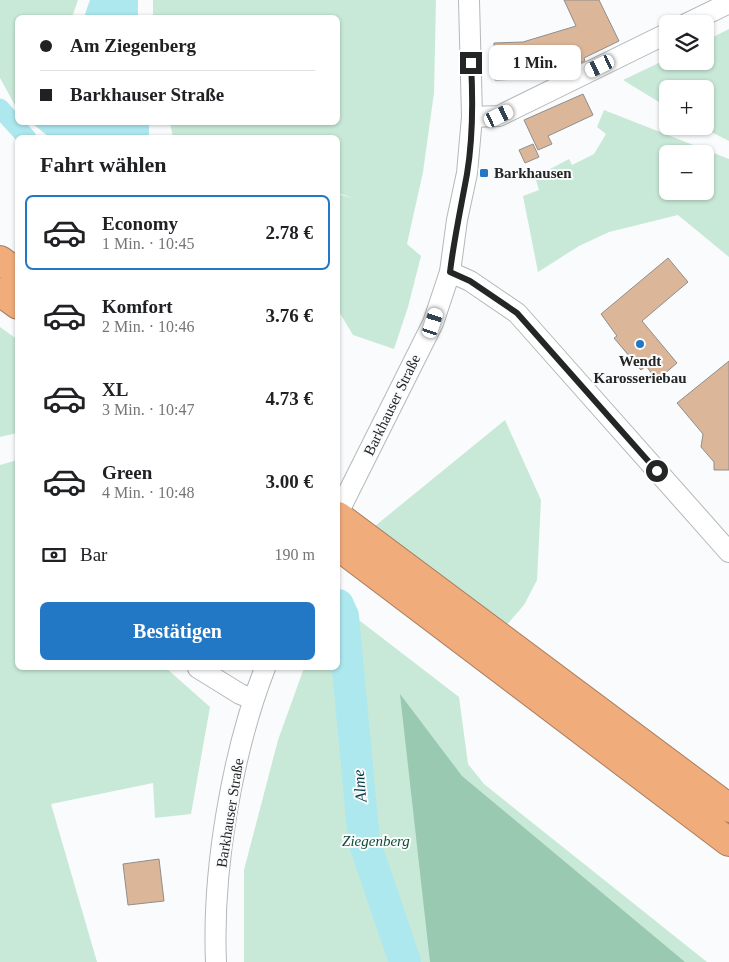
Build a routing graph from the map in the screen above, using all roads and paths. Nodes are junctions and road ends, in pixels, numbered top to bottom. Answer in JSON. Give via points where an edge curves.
{"nodes":[{"id":1,"x":469,"y":0,"type":"edge"},
{"id":2,"x":729,"y":3,"type":"edge"},
{"id":3,"x":704,"y":15,"type":"edge"},
{"id":4,"x":659,"y":37,"type":"edge"},
{"id":5,"x":472,"y":117,"type":"junction"},
{"id":6,"x":0,"y":260,"type":"edge"},
{"id":7,"x":15,"y":271,"type":"edge"},
{"id":8,"x":450,"y":272,"type":"junction"},
{"id":9,"x":0,"y":292,"type":"edge"},
{"id":10,"x":15,"y":303,"type":"edge"},
{"id":11,"x":340,"y":511,"type":"edge"},
{"id":12,"x":340,"y":517,"type":"edge"},
{"id":13,"x":340,"y":547,"type":"edge"},
{"id":14,"x":729,"y":552,"type":"edge"},
{"id":15,"x":201,"y":670,"type":"edge"},
{"id":16,"x":264,"y":670,"type":"edge"},
{"id":17,"x":253,"y":699,"type":"junction"},
{"id":18,"x":571,"y":706,"type":"junction"},
{"id":19,"x":729,"y":808,"type":"edge"},
{"id":20,"x":729,"y":842,"type":"edge"},
{"id":21,"x":216,"y":962,"type":"edge"}],
"edges":[{"from":1,"to":5,"type":"street","name":"Barkhauser Straße"},
{"from":2,"to":3,"type":"street"},
{"from":4,"to":5,"type":"street","via":[[499,116]]},
{"from":5,"to":8,"type":"street","name":"Barkhauser Straße","via":[[467,173]]},
{"from":6,"to":7,"type":"highway"},
{"from":8,"to":11,"type":"street","name":"Barkhauser Straße","via":[[433,323]]},
{"from":8,"to":14,"type":"street","via":[[470,281],[517,313]]},
{"from":9,"to":10,"type":"highway"},
{"from":12,"to":18,"type":"highway"},
{"from":13,"to":18,"type":"highway"},
{"from":15,"to":17,"type":"street"},
{"from":16,"to":17,"type":"street","name":"Barkhauser Straße"},
{"from":17,"to":21,"type":"street","name":"Barkhauser Straße","via":[[224,830],[215,928]]},
{"from":18,"to":19,"type":"highway"},
{"from":18,"to":20,"type":"highway"}]}
